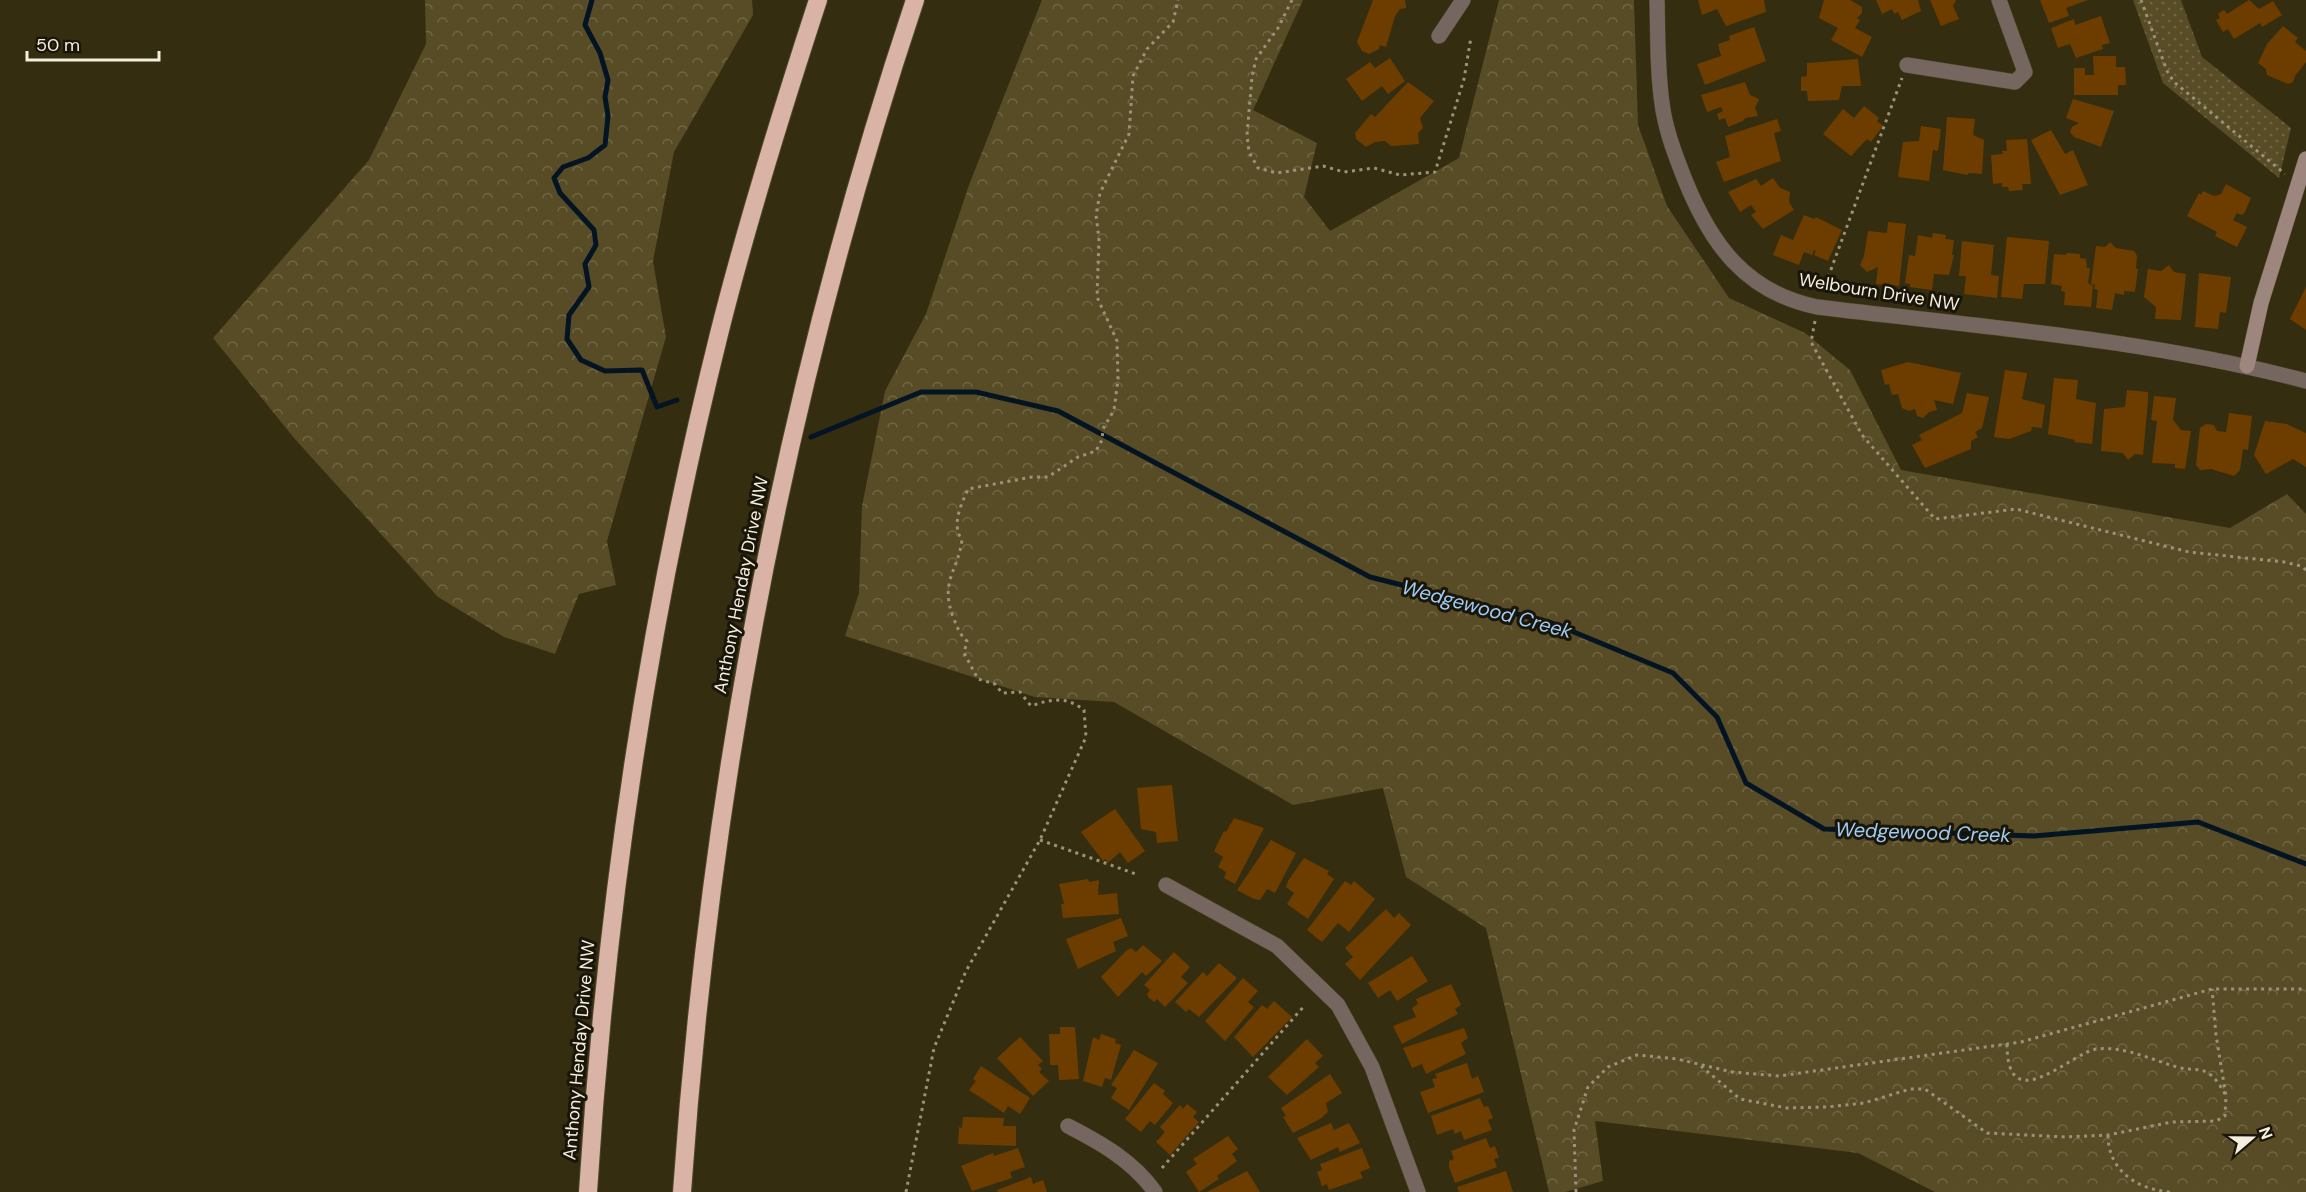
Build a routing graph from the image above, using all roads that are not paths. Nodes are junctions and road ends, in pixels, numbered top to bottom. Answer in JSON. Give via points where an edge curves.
{"nodes":[{"id":1,"x":818,"y":0,"type":"edge"},
{"id":2,"x":915,"y":0,"type":"edge"},
{"id":3,"x":1463,"y":0,"type":"edge"},
{"id":4,"x":1657,"y":0,"type":"edge"},
{"id":5,"x":1999,"y":0,"type":"edge"},
{"id":6,"x":1439,"y":36,"type":"dead end"},
{"id":7,"x":1907,"y":65,"type":"road end"},
{"id":8,"x":2306,"y":159,"type":"edge"},
{"id":9,"x":2247,"y":366,"type":"junction"},
{"id":10,"x":2306,"y":381,"type":"edge"},
{"id":11,"x":1166,"y":885,"type":"dead end"},
{"id":12,"x":1068,"y":1125,"type":"dead end"},
{"id":13,"x":588,"y":1192,"type":"edge"},
{"id":14,"x":682,"y":1192,"type":"edge"},
{"id":15,"x":1155,"y":1192,"type":"edge"},
{"id":16,"x":1418,"y":1192,"type":"edge"}],
"edges":[{"from":1,"to":13,"type":"highway","name":"Anthony Henday Drive NW","via":[[719,332],[688,466],[629,788],[603,990]]},
{"from":2,"to":14,"type":"highway","name":"Anthony Henday Drive NW","via":[[849,217],[797,415],[751,627],[703,959]]},
{"from":3,"to":6,"type":"street"},
{"from":4,"to":9,"type":"street","name":"Welbourn Drive NW","via":[[1661,91],[1668,134],[1708,230],[1730,259],[1758,282],[1789,299],[1817,307],[2150,348]]},
{"from":5,"to":7,"type":"street","via":[[2025,72],[2015,82]]},
{"from":8,"to":9,"type":"street","via":[[2261,303]]},
{"from":9,"to":10,"type":"street","name":"Welbourn Drive NW"},
{"from":11,"to":16,"type":"street","via":[[1277,946],[1338,1005],[1372,1067]]},
{"from":12,"to":15,"type":"street","via":[[1107,1146],[1144,1175]]}]}
